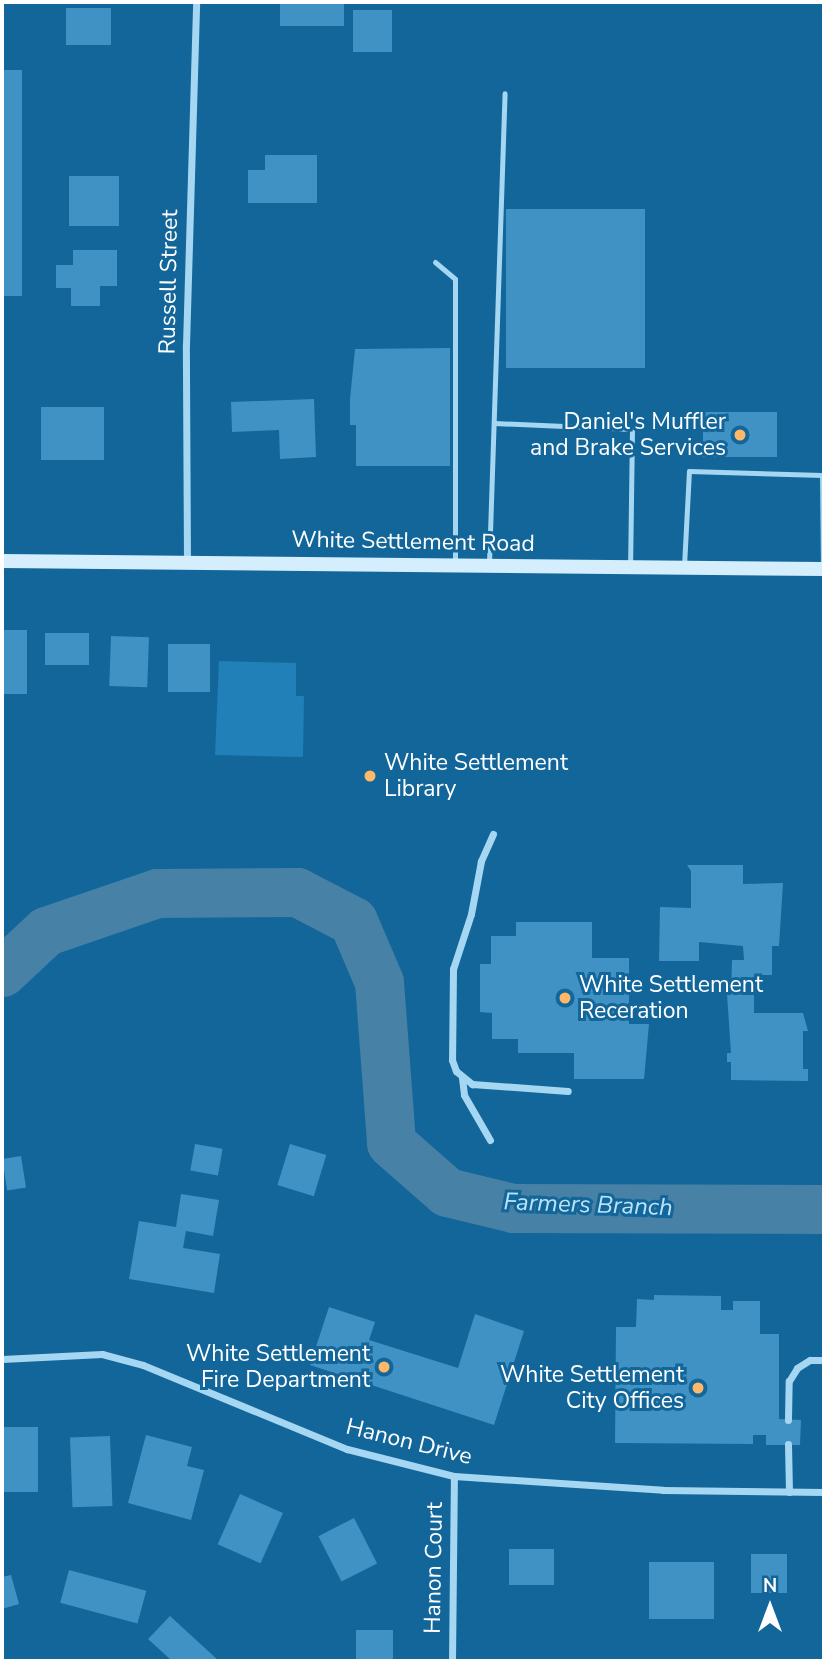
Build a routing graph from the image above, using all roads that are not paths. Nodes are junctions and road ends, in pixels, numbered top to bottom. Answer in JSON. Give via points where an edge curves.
{"nodes":[{"id":1,"x":196,"y":2,"type":"edge"},
{"id":2,"x":505,"y":93,"type":"dead end"},
{"id":3,"x":435,"y":262,"type":"dead end"},
{"id":4,"x":494,"y":423,"type":"junction"},
{"id":5,"x":2,"y":561,"type":"edge"},
{"id":6,"x":187,"y":563,"type":"junction"},
{"id":7,"x":455,"y":565,"type":"junction"},
{"id":8,"x":489,"y":566,"type":"junction"},
{"id":9,"x":630,"y":567,"type":"junction"},
{"id":10,"x":684,"y":568,"type":"junction"},
{"id":11,"x":823,"y":569,"type":"edge"},
{"id":12,"x":493,"y":834,"type":"dead end"},
{"id":13,"x":463,"y":1078,"type":"junction"},
{"id":14,"x":568,"y":1091,"type":"dead end"},
{"id":15,"x":490,"y":1140,"type":"dead end"},
{"id":16,"x":2,"y":1359,"type":"edge"},
{"id":17,"x":824,"y":1360,"type":"edge"},
{"id":18,"x":788,"y":1420,"type":"dead end"},
{"id":19,"x":788,"y":1444,"type":"dead end"},
{"id":20,"x":454,"y":1476,"type":"junction"},
{"id":21,"x":789,"y":1492,"type":"junction"},
{"id":22,"x":824,"y":1492,"type":"edge"},
{"id":23,"x":452,"y":1661,"type":"edge"}],
"edges":[{"from":1,"to":6,"type":"street","name":"Russell Street","via":[[186,345]]},
{"from":2,"to":4,"type":"lane"},
{"from":3,"to":7,"type":"lane","via":[[455,279]]},
{"from":4,"to":8,"type":"lane"},
{"from":4,"to":9,"type":"lane","via":[[632,429]]},
{"from":5,"to":6,"type":"main road","name":"White Settlement Road"},
{"from":6,"to":7,"type":"main road","name":"White Settlement Road"},
{"from":7,"to":8,"type":"main road","name":"White Settlement Road"},
{"from":8,"to":9,"type":"main road","name":"White Settlement Road"},
{"from":9,"to":10,"type":"main road","name":"White Settlement Road"},
{"from":10,"to":11,"type":"main road","name":"White Settlement Road"},
{"from":10,"to":11,"type":"lane","via":[[689,471],[822,475]]},
{"from":12,"to":13,"type":"street","via":[[481,861],[471,914],[453,970],[452,1060]]},
{"from":13,"to":14,"type":"street","via":[[484,1086]]},
{"from":13,"to":15,"type":"street","via":[[464,1095]]},
{"from":16,"to":20,"type":"street","name":"Hanon Drive","via":[[102,1354],[143,1365],[347,1449]]},
{"from":17,"to":18,"type":"street","via":[[810,1360],[797,1368],[789,1381]]},
{"from":19,"to":21,"type":"street"},
{"from":20,"to":21,"type":"street","name":"Hanon Drive","via":[[663,1490]]},
{"from":20,"to":23,"type":"street","name":"Hanon Court"},
{"from":21,"to":22,"type":"street","name":"Hanon Drive"}]}
